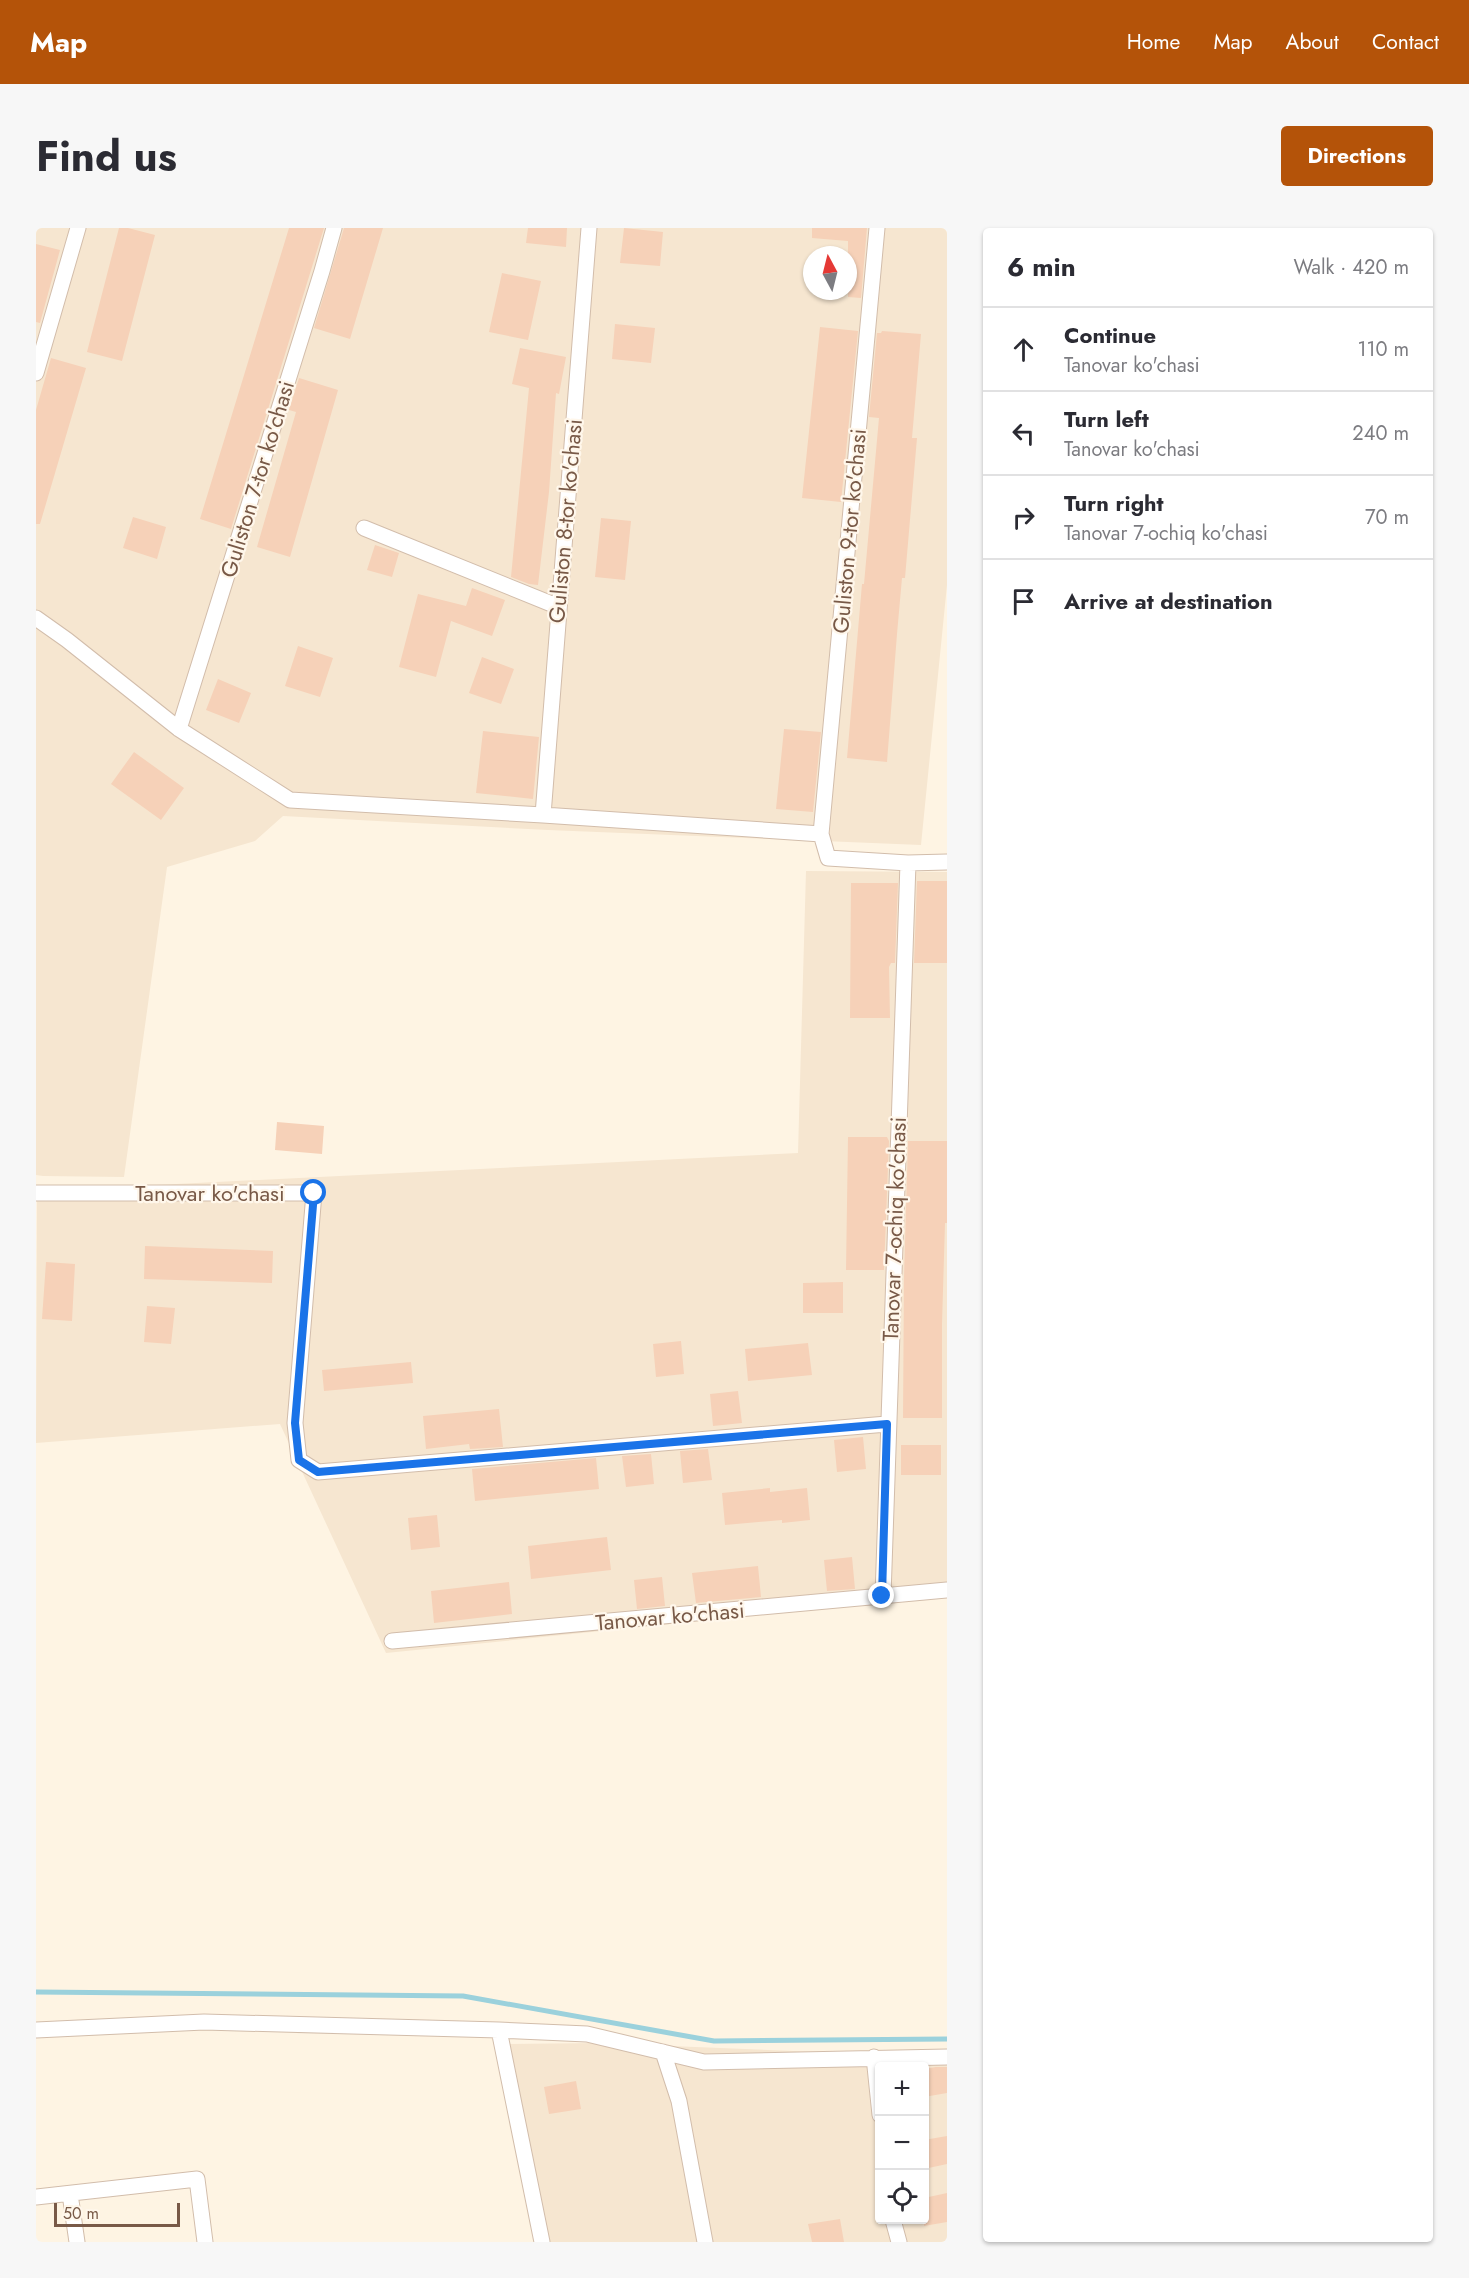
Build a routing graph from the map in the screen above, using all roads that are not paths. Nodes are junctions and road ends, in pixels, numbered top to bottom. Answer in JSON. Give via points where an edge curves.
{"nodes":[{"id":1,"x":78,"y":228,"type":"edge"},
{"id":2,"x":334,"y":228,"type":"edge"},
{"id":3,"x":589,"y":228,"type":"edge"},
{"id":4,"x":877,"y":228,"type":"edge"},
{"id":5,"x":36,"y":374,"type":"edge"},
{"id":6,"x":364,"y":528,"type":"dead end"},
{"id":7,"x":559,"y":607,"type":"junction"},
{"id":8,"x":36,"y":618,"type":"edge"},
{"id":9,"x":179,"y":729,"type":"junction"},
{"id":10,"x":543,"y":815,"type":"junction"},
{"id":11,"x":820,"y":834,"type":"junction"},
{"id":12,"x":908,"y":862,"type":"junction"},
{"id":13,"x":947,"y":862,"type":"edge"},
{"id":14,"x":36,"y":1193,"type":"edge"},
{"id":15,"x":887,"y":1424,"type":"junction"},
{"id":16,"x":947,"y":1590,"type":"edge"},
{"id":17,"x":882,"y":1596,"type":"junction"},
{"id":18,"x":392,"y":1641,"type":"dead end"},
{"id":19,"x":36,"y":2030,"type":"edge"},
{"id":20,"x":499,"y":2030,"type":"junction"},
{"id":21,"x":663,"y":2052,"type":"junction"},
{"id":22,"x":947,"y":2056,"type":"edge"},
{"id":23,"x":874,"y":2057,"type":"junction"},
{"id":24,"x":875,"y":2069,"type":"edge"},
{"id":25,"x":70,"y":2194,"type":"junction"},
{"id":26,"x":36,"y":2197,"type":"edge"},
{"id":27,"x":894,"y":2224,"type":"edge"},
{"id":28,"x":76,"y":2242,"type":"edge"},
{"id":29,"x":205,"y":2242,"type":"edge"},
{"id":30,"x":542,"y":2242,"type":"edge"},
{"id":31,"x":705,"y":2242,"type":"edge"},
{"id":32,"x":899,"y":2242,"type":"edge"}],
"edges":[{"from":1,"to":5,"type":"street"},
{"from":2,"to":9,"type":"street","name":"Guliston 7-tor ko'chasi"},
{"from":3,"to":7,"type":"street","name":"Guliston 8-tor ko'chasi"},
{"from":4,"to":11,"type":"street","name":"Guliston 9-tor ko'chasi"},
{"from":6,"to":7,"type":"street"},
{"from":7,"to":10,"type":"street","name":"Guliston 8-tor ko'chasi"},
{"from":8,"to":9,"type":"street"},
{"from":9,"to":10,"type":"street","via":[[290,800]]},
{"from":10,"to":11,"type":"street"},
{"from":11,"to":12,"type":"street","via":[[828,858]]},
{"from":12,"to":13,"type":"street"},
{"from":12,"to":15,"type":"street","name":"Tanovar 7-ochiq ko'chasi"},
{"from":14,"to":15,"type":"street","name":"Tanovar ko'chasi","via":[[314,1193],[295,1423],[299,1460],[318,1472]]},
{"from":15,"to":17,"type":"street","name":"Tanovar 7-ochiq ko'chasi"},
{"from":16,"to":17,"type":"street","name":"Tanovar ko'chasi"},
{"from":17,"to":18,"type":"street","name":"Tanovar ko'chasi"},
{"from":19,"to":20,"type":"street","via":[[204,2022]]},
{"from":20,"to":21,"type":"street","via":[[587,2034]]},
{"from":20,"to":30,"type":"street"},
{"from":21,"to":23,"type":"street","via":[[705,2062]]},
{"from":21,"to":31,"type":"street","via":[[679,2101]]},
{"from":22,"to":23,"type":"street"},
{"from":23,"to":24,"type":"street"},
{"from":25,"to":26,"type":"street"},
{"from":25,"to":28,"type":"street"},
{"from":25,"to":29,"type":"street","via":[[197,2179]]},
{"from":27,"to":32,"type":"street"}]}
